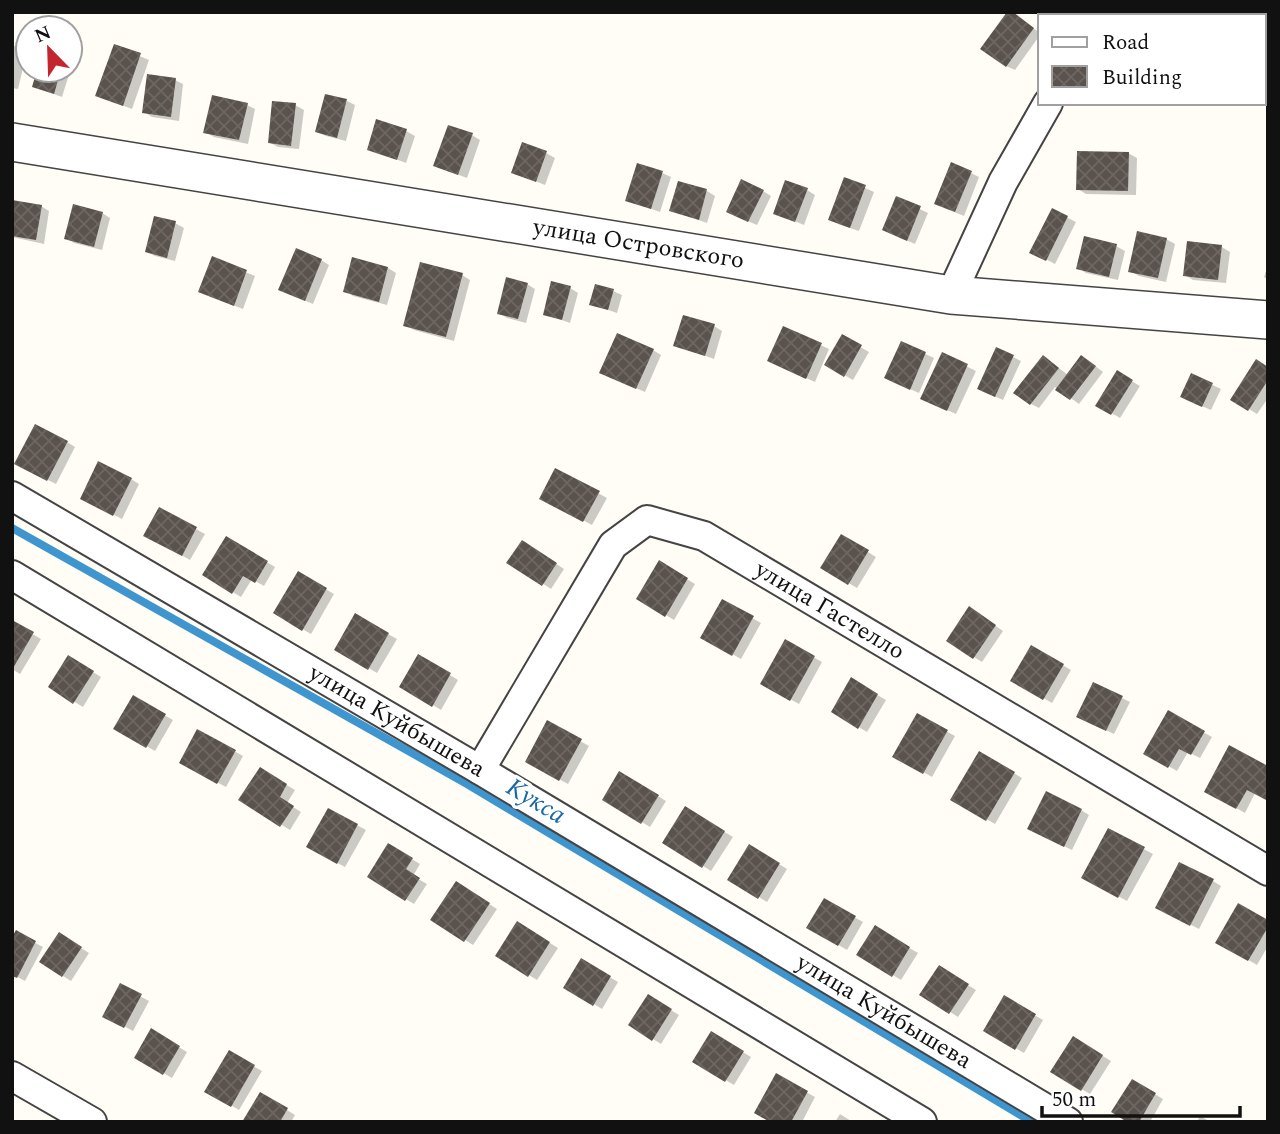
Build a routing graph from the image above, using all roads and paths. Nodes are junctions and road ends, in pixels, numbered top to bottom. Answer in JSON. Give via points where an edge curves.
{"nodes":[{"id":1,"x":1047,"y":105,"type":"edge"},
{"id":2,"x":12,"y":142,"type":"edge"},
{"id":3,"x":951,"y":295,"type":"junction"},
{"id":4,"x":1268,"y":320,"type":"edge"},
{"id":5,"x":12,"y":496,"type":"edge"},
{"id":6,"x":12,"y":575,"type":"edge"},
{"id":7,"x":480,"y":770,"type":"junction"},
{"id":8,"x":1268,"y":871,"type":"edge"},
{"id":9,"x":12,"y":1076,"type":"edge"},
{"id":10,"x":92,"y":1122,"type":"edge"},
{"id":11,"x":922,"y":1122,"type":"edge"},
{"id":12,"x":1068,"y":1122,"type":"edge"}],
"edges":[{"from":1,"to":3,"type":"street","via":[[1003,182]]},
{"from":2,"to":3,"type":"street","name":"улица Островского"},
{"from":3,"to":4,"type":"street","name":"улица Островского"},
{"from":5,"to":7,"type":"street","name":"улица Куйбышева"},
{"from":6,"to":11,"type":"street"},
{"from":7,"to":8,"type":"street","name":"улица Гастелло","via":[[613,545],[647,520],[704,536]]},
{"from":7,"to":12,"type":"street","name":"улица Куйбышева"},
{"from":9,"to":10,"type":"street"}]}
